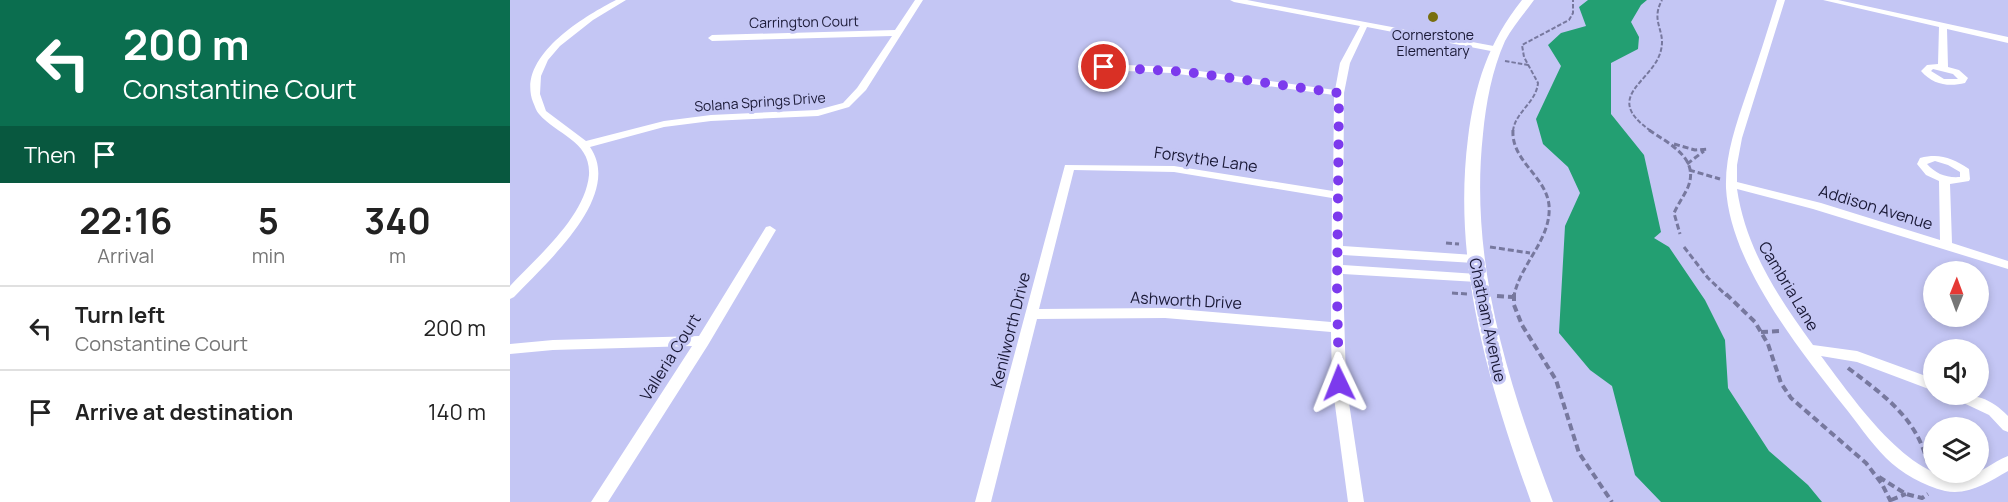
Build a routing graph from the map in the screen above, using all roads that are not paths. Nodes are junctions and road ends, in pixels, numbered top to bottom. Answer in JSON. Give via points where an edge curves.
{"nodes":[{"id":1,"x":622,"y":0,"type":"edge"},
{"id":2,"x":919,"y":0,"type":"edge"},
{"id":3,"x":1234,"y":0,"type":"edge"},
{"id":4,"x":1528,"y":0,"type":"edge"},
{"id":5,"x":1781,"y":0,"type":"edge"},
{"id":6,"x":1827,"y":0,"type":"edge"},
{"id":7,"x":1365,"y":24,"type":"junction"},
{"id":8,"x":1943,"y":26,"type":"junction"},
{"id":9,"x":897,"y":33,"type":"junction"},
{"id":10,"x":712,"y":38,"type":"dead end"},
{"id":11,"x":2008,"y":40,"type":"edge"},
{"id":12,"x":1496,"y":49,"type":"junction"},
{"id":13,"x":1104,"y":67,"type":"dead end"},
{"id":14,"x":1943,"y":67,"type":"dead end"},
{"id":15,"x":1339,"y":93,"type":"junction"},
{"id":16,"x":584,"y":145,"type":"junction"},
{"id":17,"x":1070,"y":167,"type":"joint"},
{"id":18,"x":1944,"y":179,"type":"dead end"},
{"id":19,"x":1733,"y":184,"type":"junction"},
{"id":20,"x":1338,"y":195,"type":"junction"},
{"id":21,"x":770,"y":230,"type":"dead end"},
{"id":22,"x":1946,"y":246,"type":"junction"},
{"id":23,"x":1337,"y":250,"type":"junction"},
{"id":24,"x":1474,"y":260,"type":"junction"},
{"id":25,"x":2008,"y":266,"type":"edge"},
{"id":26,"x":1337,"y":269,"type":"junction"},
{"id":27,"x":1477,"y":278,"type":"junction"},
{"id":28,"x":510,"y":294,"type":"edge"},
{"id":29,"x":1031,"y":314,"type":"junction"},
{"id":30,"x":1338,"y":328,"type":"junction"},
{"id":31,"x":703,"y":341,"type":"junction"},
{"id":32,"x":510,"y":350,"type":"edge"},
{"id":33,"x":1809,"y":350,"type":"junction"},
{"id":34,"x":1923,"y":381,"type":"edge"},
{"id":35,"x":1982,"y":405,"type":"edge"},
{"id":36,"x":2008,"y":426,"type":"edge"},
{"id":37,"x":2008,"y":463,"type":"edge"},
{"id":38,"x":598,"y":502,"type":"edge"},
{"id":39,"x":983,"y":502,"type":"edge"},
{"id":40,"x":1356,"y":502,"type":"edge"},
{"id":41,"x":1542,"y":502,"type":"edge"}],
"edges":[{"from":1,"to":16,"type":"street","via":[[577,23],[551,42],[534,63],[528,79],[533,102]]},
{"from":2,"to":9,"type":"street","name":"Solana Springs Drive"},
{"from":3,"to":7,"type":"street"},
{"from":4,"to":12,"type":"street","name":"Chatham Avenue"},
{"from":5,"to":19,"type":"street","name":"Cambria Lane","via":[[1736,140]]},
{"from":6,"to":8,"type":"street"},
{"from":7,"to":12,"type":"street"},
{"from":7,"to":15,"type":"street","via":[[1345,63]]},
{"from":8,"to":11,"type":"street"},
{"from":8,"to":14,"type":"street"},
{"from":9,"to":10,"type":"street","name":"Carrington Court"},
{"from":9,"to":16,"type":"street","name":"Solana Springs Drive","via":[[855,99],[834,110],[688,120]]},
{"from":12,"to":24,"type":"street","name":"Chatham Avenue","via":[[1475,136],[1470,194]]},
{"from":13,"to":15,"type":"street","via":[[1192,73]]},
{"from":15,"to":20,"type":"street"},
{"from":16,"to":28,"type":"street","via":[[594,165],[584,205]]},
{"from":17,"to":20,"type":"street","name":"Forsythe Lane","via":[[1174,169]]},
{"from":17,"to":29,"type":"street","name":"Kenilworth Drive"},
{"from":18,"to":22,"type":"street"},
{"from":19,"to":22,"type":"street","name":"Addison Avenue"},
{"from":19,"to":33,"type":"street","name":"Cambria Lane","via":[[1734,212],[1744,243],[1778,305]]},
{"from":20,"to":23,"type":"street"},
{"from":21,"to":31,"type":"street","name":"Valleria Court"},
{"from":22,"to":25,"type":"street","name":"Addison Avenue"},
{"from":23,"to":24,"type":"street"},
{"from":23,"to":26,"type":"street"},
{"from":24,"to":27,"type":"street","name":"Chatham Avenue"},
{"from":26,"to":27,"type":"street"},
{"from":26,"to":30,"type":"street"},
{"from":27,"to":41,"type":"street","name":"Chatham Avenue","via":[[1494,357]]},
{"from":29,"to":30,"type":"street","name":"Ashworth Drive","via":[[1165,313]]},
{"from":29,"to":39,"type":"street","name":"Kenilworth Drive"},
{"from":30,"to":40,"type":"street","via":[[1339,383]]},
{"from":31,"to":32,"type":"street"},
{"from":31,"to":38,"type":"street","name":"Valleria Court"},
{"from":33,"to":34,"type":"street","via":[[1853,355]]},
{"from":33,"to":37,"type":"street","name":"Cambria Lane","via":[[1891,453],[1926,477],[1957,485],[1969,483]]},
{"from":35,"to":36,"type":"street","via":[[1994,411]]}]}
